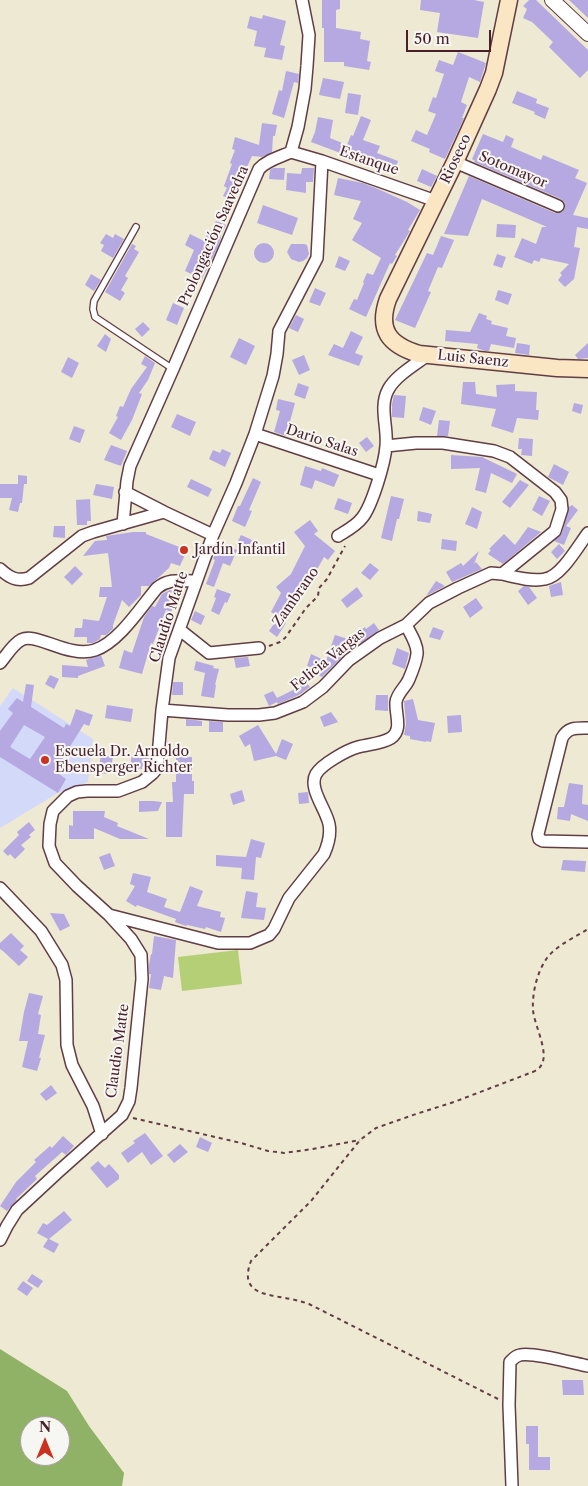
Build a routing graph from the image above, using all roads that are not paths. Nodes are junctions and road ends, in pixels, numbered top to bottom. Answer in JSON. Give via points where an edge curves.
{"nodes":[{"id":1,"x":302,"y":0,"type":"edge"},
{"id":2,"x":509,"y":0,"type":"edge"},
{"id":3,"x":552,"y":0,"type":"edge"},
{"id":4,"x":588,"y":34,"type":"edge"},
{"id":5,"x":291,"y":152,"type":"junction"},
{"id":6,"x":322,"y":161,"type":"junction"},
{"id":7,"x":455,"y":162,"type":"junction"},
{"id":8,"x":436,"y":201,"type":"junction"},
{"id":9,"x":558,"y":206,"type":"dead end"},
{"id":10,"x":136,"y":227,"type":"dead end"},
{"id":11,"x":384,"y":312,"type":"joint"},
{"id":12,"x":428,"y":355,"type":"junction"},
{"id":13,"x":173,"y":369,"type":"junction"},
{"id":14,"x":588,"y":370,"type":"edge"},
{"id":15,"x":255,"y":434,"type":"junction"},
{"id":16,"x":386,"y":446,"type":"junction"},
{"id":17,"x":379,"y":475,"type":"junction"},
{"id":18,"x":125,"y":492,"type":"junction"},
{"id":19,"x":164,"y":512,"type":"junction"},
{"id":20,"x":123,"y":524,"type":"junction"},
{"id":21,"x":588,"y":533,"type":"edge"},
{"id":22,"x":213,"y":534,"type":"junction"},
{"id":23,"x":338,"y":536,"type":"dead end"},
{"id":24,"x":0,"y":569,"type":"edge"},
{"id":25,"x":502,"y":574,"type":"junction"},
{"id":26,"x":196,"y":581,"type":"junction"},
{"id":27,"x":406,"y":625,"type":"junction"},
{"id":28,"x":180,"y":630,"type":"junction"},
{"id":29,"x":259,"y":648,"type":"road end"},
{"id":30,"x":0,"y":663,"type":"edge"},
{"id":31,"x":162,"y":710,"type":"junction"},
{"id":32,"x":588,"y":728,"type":"edge"},
{"id":33,"x":588,"y":842,"type":"edge"},
{"id":34,"x":0,"y":888,"type":"edge"},
{"id":35,"x":109,"y":915,"type":"junction"},
{"id":36,"x":102,"y":1134,"type":"junction"},
{"id":37,"x":0,"y":1240,"type":"edge"},
{"id":38,"x":588,"y":1366,"type":"edge"},
{"id":39,"x":512,"y":1486,"type":"edge"}],
"edges":[{"from":1,"to":5,"type":"street","via":[[309,35],[306,89]]},
{"from":2,"to":7,"type":"main road","name":"Rioseco","via":[[491,81]]},
{"from":3,"to":4,"type":"street"},
{"from":5,"to":6,"type":"street","name":"Estanque"},
{"from":5,"to":13,"type":"street","name":"Prolongación Saavedra","via":[[268,161],[259,169]]},
{"from":6,"to":8,"type":"street","name":"Estanque"},
{"from":6,"to":15,"type":"street","name":"Claudio Matte","via":[[317,258],[279,331],[273,376]]},
{"from":7,"to":8,"type":"main road","name":"Rioseco"},
{"from":7,"to":9,"type":"street","name":"Sotomayor"},
{"from":8,"to":11,"type":"main road","name":"Rioseco"},
{"from":10,"to":13,"type":"lane","via":[[94,301],[93,313]]},
{"from":11,"to":12,"type":"main road","name":"Luis Saenz","via":[[386,332],[394,342],[410,351]]},
{"from":12,"to":14,"type":"main road","name":"Luis Saenz"},
{"from":12,"to":16,"type":"street","via":[[388,390],[384,410]]},
{"from":13,"to":18,"type":"street","name":"Prolongación Saavedra","via":[[132,459]]},
{"from":15,"to":17,"type":"street","name":"Dario Salas"},
{"from":15,"to":22,"type":"street","name":"Claudio Matte"},
{"from":16,"to":17,"type":"street"},
{"from":16,"to":25,"type":"street","name":"Felicia Vargas","via":[[443,443],[494,451],[510,457],[555,492],[561,500],[562,509],[555,531]]},
{"from":17,"to":23,"type":"street","via":[[366,512],[357,524]]},
{"from":18,"to":19,"type":"street"},
{"from":18,"to":20,"type":"street","name":"Prolongación Saavedra"},
{"from":19,"to":20,"type":"street"},
{"from":19,"to":22,"type":"street"},
{"from":20,"to":24,"type":"street","via":[[82,536],[24,580],[7,576]]},
{"from":21,"to":25,"type":"street","via":[[552,577],[537,580]]},
{"from":22,"to":26,"type":"street","name":"Claudio Matte"},
{"from":25,"to":27,"type":"street","name":"Felicia Vargas","via":[[491,573],[429,603]]},
{"from":26,"to":28,"type":"street","name":"Claudio Matte"},
{"from":26,"to":30,"type":"street","via":[[164,582],[115,638],[101,648],[71,651],[27,638],[19,641]]},
{"from":27,"to":31,"type":"street","name":"Felicia Vargas","via":[[380,638],[349,660],[303,702],[275,713],[228,715]]},
{"from":27,"to":35,"type":"street","name":"Claudio Matte","via":[[417,654],[409,681],[396,701],[398,721],[395,734],[382,742],[349,750],[317,772],[314,782],[329,823],[328,846],[268,935],[250,943],[218,942]]},
{"from":28,"to":29,"type":"street","via":[[209,652]]},
{"from":28,"to":31,"type":"street","name":"Claudio Matte","via":[[169,658]]},
{"from":31,"to":35,"type":"street","name":"Claudio Matte","via":[[157,768],[153,773],[142,782],[118,791],[72,794],[51,816],[49,846],[55,862]]},
{"from":32,"to":33,"type":"street","via":[[571,728],[562,738],[538,834],[543,841]]},
{"from":34,"to":36,"type":"street","via":[[41,931],[62,965],[66,980],[67,1045],[72,1065],[93,1106]]},
{"from":35,"to":36,"type":"street","name":"Claudio Matte","via":[[141,955],[142,979],[128,1101],[122,1115]]},
{"from":36,"to":37,"type":"street","name":"Claudio Matte","via":[[17,1210]]},
{"from":38,"to":39,"type":"street","via":[[541,1356],[524,1355],[512,1359],[509,1366]]}]}
